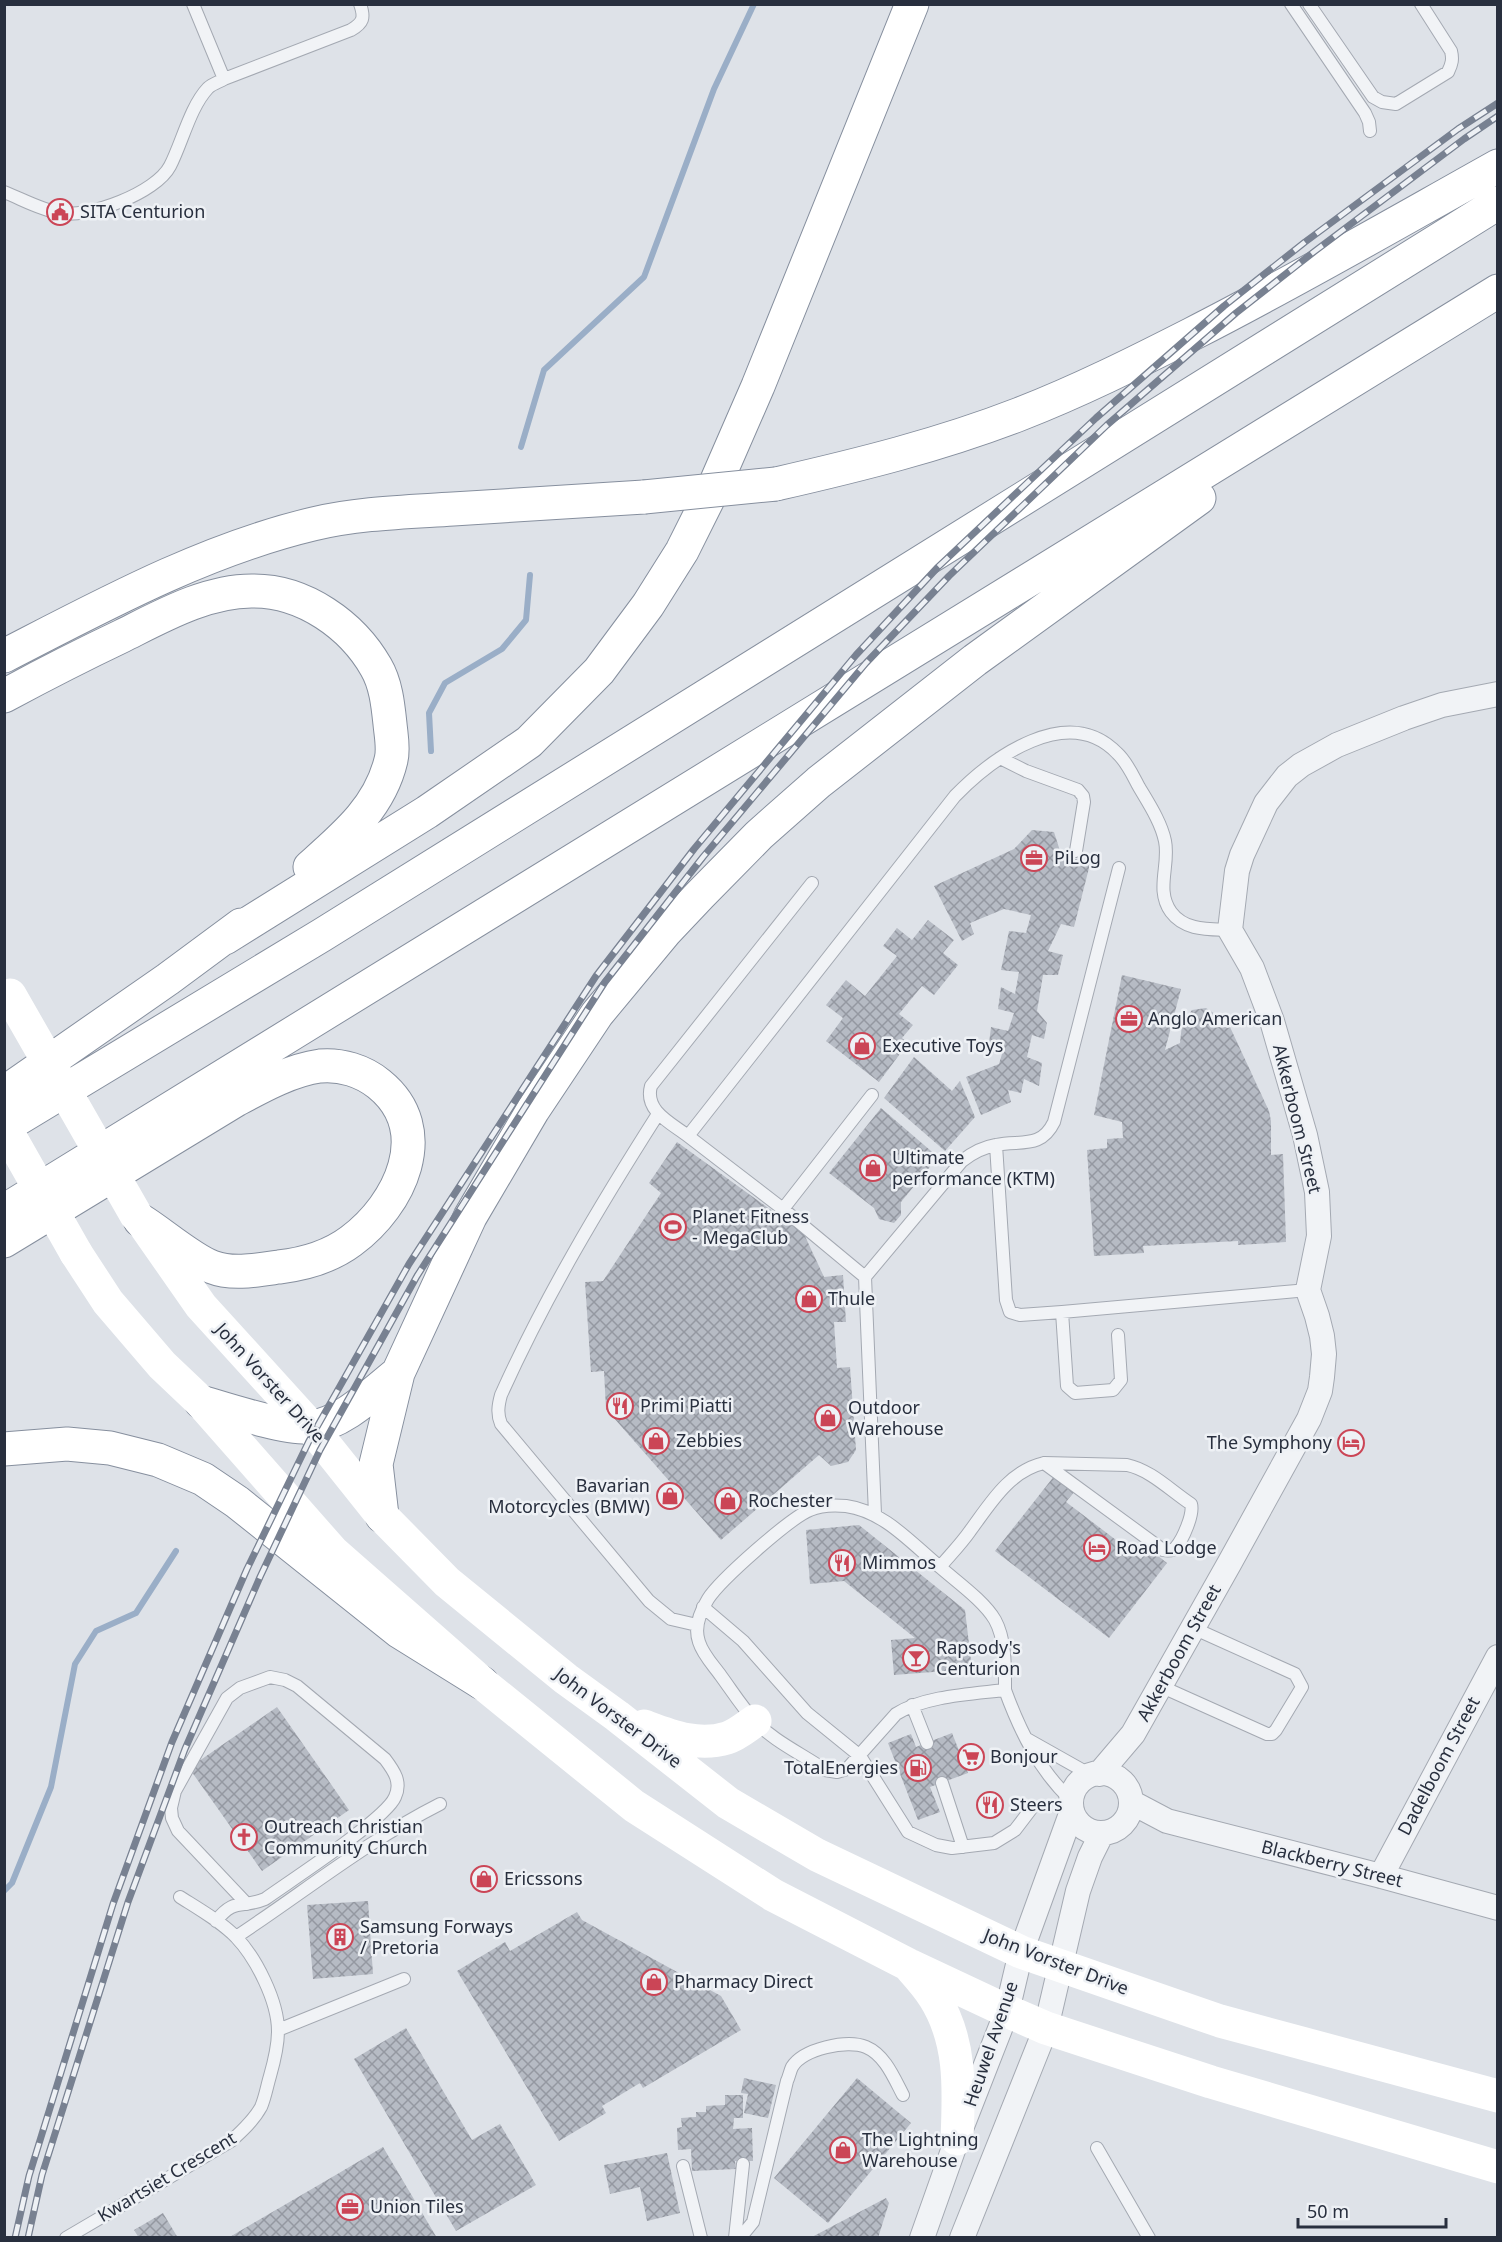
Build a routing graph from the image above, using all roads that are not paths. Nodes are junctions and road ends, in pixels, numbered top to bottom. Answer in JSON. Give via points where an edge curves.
{"nodes":[{"id":1,"x":193,"y":4,"type":"edge"},
{"id":2,"x":360,"y":4,"type":"edge"},
{"id":3,"x":912,"y":4,"type":"edge"},
{"id":4,"x":1291,"y":4,"type":"edge"},
{"id":5,"x":1309,"y":4,"type":"edge"},
{"id":6,"x":1421,"y":4,"type":"edge"},
{"id":7,"x":224,"y":79,"type":"junction"},
{"id":8,"x":1370,"y":131,"type":"dead end"},
{"id":9,"x":1497,"y":166,"type":"edge"},
{"id":10,"x":4,"y":192,"type":"edge"},
{"id":11,"x":1497,"y":203,"type":"edge"},
{"id":12,"x":1497,"y":291,"type":"edge"},
{"id":13,"x":1497,"y":299,"type":"edge"},
{"id":14,"x":85,"y":615,"type":"junction"},
{"id":15,"x":4,"y":642,"type":"edge"},
{"id":16,"x":4,"y":657,"type":"edge"},
{"id":17,"x":62,"y":665,"type":"junction"},
{"id":18,"x":4,"y":696,"type":"edge"},
{"id":19,"x":1496,"y":696,"type":"edge"},
{"id":20,"x":4,"y":715,"type":"edge"},
{"id":21,"x":1000,"y":758,"type":"junction"},
{"id":22,"x":1076,"y":851,"type":"dead end"},
{"id":23,"x":1119,"y":868,"type":"dead end"},
{"id":24,"x":812,"y":883,"type":"dead end"},
{"id":25,"x":1230,"y":930,"type":"junction"},
{"id":26,"x":225,"y":938,"type":"junction"},
{"id":27,"x":7,"y":990,"type":"edge"},
{"id":28,"x":4,"y":1093,"type":"edge"},
{"id":29,"x":872,"y":1095,"type":"dead end"},
{"id":30,"x":658,"y":1114,"type":"junction"},
{"id":31,"x":4,"y":1126,"type":"edge"},
{"id":32,"x":688,"y":1136,"type":"junction"},
{"id":33,"x":996,"y":1145,"type":"junction"},
{"id":34,"x":783,"y":1209,"type":"junction"},
{"id":35,"x":4,"y":1211,"type":"edge"},
{"id":36,"x":138,"y":1217,"type":"junction"},
{"id":37,"x":4,"y":1241,"type":"edge"},
{"id":38,"x":865,"y":1277,"type":"junction"},
{"id":39,"x":1308,"y":1290,"type":"junction"},
{"id":40,"x":1062,"y":1312,"type":"junction"},
{"id":41,"x":1118,"y":1335,"type":"dead end"},
{"id":42,"x":398,"y":1373,"type":"junction"},
{"id":43,"x":201,"y":1402,"type":"junction"},
{"id":44,"x":311,"y":1427,"type":"junction"},
{"id":45,"x":4,"y":1449,"type":"edge"},
{"id":46,"x":1044,"y":1463,"type":"junction"},
{"id":47,"x":875,"y":1514,"type":"junction"},
{"id":48,"x":382,"y":1516,"type":"junction"},
{"id":49,"x":940,"y":1567,"type":"junction"},
{"id":50,"x":703,"y":1607,"type":"junction"},
{"id":51,"x":697,"y":1625,"type":"junction"},
{"id":52,"x":1192,"y":1628,"type":"junction"},
{"id":53,"x":1497,"y":1657,"type":"edge"},
{"id":54,"x":482,"y":1683,"type":"junction"},
{"id":55,"x":1160,"y":1686,"type":"junction"},
{"id":56,"x":1005,"y":1690,"type":"junction"},
{"id":57,"x":912,"y":1706,"type":"junction"},
{"id":58,"x":617,"y":1716,"type":"junction"},
{"id":59,"x":755,"y":1722,"type":"junction"},
{"id":60,"x":1133,"y":1734,"type":"junction"},
{"id":61,"x":1027,"y":1739,"type":"junction"},
{"id":62,"x":927,"y":1743,"type":"dead end"},
{"id":63,"x":860,"y":1756,"type":"junction"},
{"id":64,"x":1095,"y":1774,"type":"junction"},
{"id":65,"x":942,"y":1783,"type":"dead end"},
{"id":66,"x":1127,"y":1802,"type":"junction"},
{"id":67,"x":440,"y":1804,"type":"dead end"},
{"id":68,"x":1072,"y":1805,"type":"junction"},
{"id":69,"x":1031,"y":1809,"type":"dead end"},
{"id":70,"x":1102,"y":1833,"type":"junction"},
{"id":71,"x":963,"y":1847,"type":"junction"},
{"id":72,"x":1382,"y":1876,"type":"junction"},
{"id":73,"x":180,"y":1897,"type":"dead end"},
{"id":74,"x":247,"y":1904,"type":"junction"},
{"id":75,"x":1497,"y":1908,"type":"edge"},
{"id":76,"x":216,"y":1921,"type":"junction"},
{"id":77,"x":236,"y":1937,"type":"junction"},
{"id":78,"x":1021,"y":1952,"type":"junction"},
{"id":79,"x":909,"y":1965,"type":"junction"},
{"id":80,"x":1060,"y":1967,"type":"junction"},
{"id":81,"x":404,"y":1979,"type":"dead end"},
{"id":82,"x":1007,"y":2011,"type":"junction"},
{"id":83,"x":1046,"y":2028,"type":"junction"},
{"id":84,"x":278,"y":2030,"type":"junction"},
{"id":85,"x":903,"y":2095,"type":"dead end"},
{"id":86,"x":1497,"y":2096,"type":"edge"},
{"id":87,"x":957,"y":2139,"type":"junction"},
{"id":88,"x":1097,"y":2148,"type":"dead end"},
{"id":89,"x":743,"y":2164,"type":"dead end"},
{"id":90,"x":683,"y":2166,"type":"dead end"},
{"id":91,"x":1497,"y":2167,"type":"edge"},
{"id":92,"x":66,"y":2238,"type":"edge"},
{"id":93,"x":701,"y":2238,"type":"edge"},
{"id":94,"x":735,"y":2238,"type":"edge"},
{"id":95,"x":740,"y":2238,"type":"edge"},
{"id":96,"x":922,"y":2238,"type":"edge"},
{"id":97,"x":962,"y":2238,"type":"edge"},
{"id":98,"x":1149,"y":2238,"type":"edge"}],
"edges":[{"from":1,"to":7,"type":"lane"},
{"from":2,"to":7,"type":"lane","via":[[363,20],[351,30]]},
{"from":3,"to":26,"type":"main road","via":[[714,488],[648,606],[606,662],[529,742],[428,812]]},
{"from":4,"to":8,"type":"lane","via":[[1365,113]]},
{"from":5,"to":6,"type":"lane","via":[[1373,97],[1388,104],[1396,104],[1448,72],[1451,66],[1451,51]]},
{"from":7,"to":10,"type":"lane","via":[[209,87],[201,98],[169,169],[146,189],[76,214],[52,212]]},
{"from":9,"to":14,"type":"main road","bridge":true,"via":[[1257,301],[1119,372],[951,439],[776,484],[314,523],[202,560]]},
{"from":11,"to":31,"type":"main road","via":[[363,910]]},
{"from":12,"to":35,"type":"main road"},
{"from":13,"to":42,"type":"main road","via":[[1282,438],[975,660],[819,782],[759,835],[665,932],[570,1053],[470,1217]]},
{"from":14,"to":15,"type":"main road"},
{"from":14,"to":16,"type":"main road"},
{"from":17,"to":18,"type":"main road"},
{"from":17,"to":20,"type":"main road"},
{"from":17,"to":26,"type":"main road","via":[[192,604],[236,592],[256,591],[283,594],[322,612],[347,629],[377,668],[389,708],[392,758],[376,799],[350,832]]},
{"from":19,"to":25,"type":"street","via":[[1442,705],[1404,718],[1337,745],[1287,776],[1266,803],[1242,855]]},
{"from":21,"to":22,"type":"lane","via":[[1078,790],[1083,796]]},
{"from":21,"to":25,"type":"lane","via":[[1041,736],[1066,732],[1097,739],[1112,748],[1130,770],[1163,834],[1166,855],[1162,889],[1172,913],[1190,926]]},
{"from":21,"to":32,"type":"lane","via":[[955,796]]},
{"from":23,"to":33,"type":"lane","via":[[1054,1122],[1042,1139]]},
{"from":24,"to":30,"type":"lane","via":[[651,1086],[651,1104]]},
{"from":25,"to":39,"type":"street","name":"Akkerboom Street","via":[[1262,992],[1305,1135],[1320,1228]]},
{"from":26,"to":28,"type":"main road"},
{"from":27,"to":36,"type":"main road","name":"John Vorster Drive","bridge":true},
{"from":29,"to":34,"type":"lane"},
{"from":30,"to":32,"type":"lane"},
{"from":30,"to":51,"type":"lane","via":[[554,1287],[501,1395],[498,1416],[640,1593],[671,1618]]},
{"from":31,"to":43,"type":"main road","bridge":true,"via":[[76,1253],[116,1311],[162,1365]]},
{"from":32,"to":34,"type":"lane"},
{"from":33,"to":38,"type":"lane","via":[[962,1161]]},
{"from":33,"to":40,"type":"lane","via":[[1008,1308],[1020,1315]]},
{"from":34,"to":38,"type":"lane"},
{"from":36,"to":37,"type":"main road","via":[[203,1263],[224,1270],[260,1270],[325,1255],[351,1241],[375,1219],[393,1194],[409,1148],[399,1104],[365,1074],[339,1067],[309,1068],[236,1100]]},
{"from":36,"to":44,"type":"main road","name":"John Vorster Drive","via":[[201,1306]]},
{"from":38,"to":47,"type":"lane"},
{"from":39,"to":40,"type":"lane"},
{"from":39,"to":52,"type":"street","name":"Akkerboom Street","via":[[1324,1354],[1316,1402]]},
{"from":40,"to":41,"type":"lane","via":[[1067,1386],[1075,1393],[1113,1390],[1118,1386]]},
{"from":42,"to":44,"type":"main road","via":[[352,1410]]},
{"from":42,"to":48,"type":"main road","via":[[376,1464]]},
{"from":43,"to":44,"type":"main road"},
{"from":43,"to":54,"type":"main road","via":[[333,1552]]},
{"from":44,"to":48,"type":"main road","name":"John Vorster Drive"},
{"from":45,"to":54,"type":"main road","via":[[67,1444],[110,1448],[158,1460],[203,1479],[400,1632]]},
{"from":46,"to":46,"type":"lane","via":[[1138,1467],[1191,1504],[1192,1515],[1176,1547],[1163,1550]]},
{"from":46,"to":49,"type":"lane","via":[[1019,1473],[996,1495]]},
{"from":47,"to":49,"type":"lane"},
{"from":47,"to":50,"type":"lane","via":[[846,1506],[811,1509],[711,1594]]},
{"from":48,"to":58,"type":"main road","name":"John Vorster Drive","via":[[447,1582]]},
{"from":49,"to":56,"type":"lane","via":[[995,1621],[1004,1658]]},
{"from":50,"to":51,"type":"lane"},
{"from":50,"to":63,"type":"lane","via":[[743,1641],[807,1713]]},
{"from":51,"to":59,"type":"lane","via":[[702,1649]]},
{"from":52,"to":55,"type":"street","name":"Akkerboom Street"},
{"from":52,"to":55,"type":"lane","via":[[1295,1674],[1302,1686],[1272,1734]]},
{"from":53,"to":72,"type":"street","name":"Dadelboom Street"},
{"from":54,"to":79,"type":"main road","via":[[634,1806],[772,1895]]},
{"from":55,"to":60,"type":"street","name":"Akkerboom Street"},
{"from":56,"to":57,"type":"lane"},
{"from":56,"to":61,"type":"lane"},
{"from":57,"to":62,"type":"lane"},
{"from":57,"to":63,"type":"lane","via":[[896,1714]]},
{"from":58,"to":59,"type":"main road","via":[[699,1742],[727,1738]]},
{"from":58,"to":78,"type":"main road","name":"John Vorster Drive","via":[[728,1803],[817,1856]]},
{"from":59,"to":63,"type":"lane","via":[[831,1772],[847,1769]]},
{"from":60,"to":64,"type":"street","name":"Akkerboom Street"},
{"from":60,"to":66,"type":"street","name":"Akkerboom Street"},
{"from":61,"to":64,"type":"lane"},
{"from":61,"to":68,"type":"lane","via":[[1043,1769]]},
{"from":63,"to":71,"type":"lane","via":[[908,1832],[936,1845]]},
{"from":64,"to":66,"type":"street","via":[[1109,1774]]},
{"from":64,"to":68,"type":"street","via":[[1074,1790]]},
{"from":65,"to":71,"type":"lane"},
{"from":66,"to":70,"type":"street","via":[[1120,1827]]},
{"from":66,"to":72,"type":"street","name":"Blackberry Street","via":[[1167,1821]]},
{"from":67,"to":77,"type":"lane","via":[[379,1838]]},
{"from":68,"to":70,"type":"street","via":[[1076,1820],[1093,1832]]},
{"from":68,"to":78,"type":"street"},
{"from":69,"to":71,"type":"lane","via":[[1015,1830],[994,1843]]},
{"from":70,"to":80,"type":"street","via":[[1083,1874]]},
{"from":72,"to":75,"type":"street","name":"Blackberry Street"},
{"from":73,"to":76,"type":"lane","name":"Kwartsiet Crescent"},
{"from":74,"to":74,"type":"lane","via":[[265,1899],[378,1817],[395,1798],[398,1783],[385,1760],[297,1686],[270,1677],[226,1698],[182,1776],[171,1808],[178,1831]]},
{"from":74,"to":76,"type":"lane","via":[[229,1906]]},
{"from":76,"to":77,"type":"lane","name":"Kwartsiet Crescent"},
{"from":77,"to":84,"type":"lane","name":"Kwartsiet Crescent","via":[[265,1981]]},
{"from":78,"to":80,"type":"main road","name":"John Vorster Drive"},
{"from":78,"to":82,"type":"street","name":"Heuwel Avenue"},
{"from":79,"to":82,"type":"main road"},
{"from":79,"to":87,"type":"main road","via":[[935,1998],[956,2051]]},
{"from":80,"to":83,"type":"street"},
{"from":80,"to":86,"type":"main road","name":"John Vorster Drive","via":[[1220,2021]]},
{"from":81,"to":84,"type":"lane"},
{"from":82,"to":83,"type":"main road"},
{"from":82,"to":87,"type":"street","name":"Heuwel Avenue"},
{"from":83,"to":91,"type":"main road","via":[[1211,2082]]},
{"from":83,"to":97,"type":"street"},
{"from":84,"to":92,"type":"lane","name":"Kwartsiet Crescent","via":[[262,2105],[246,2127],[231,2141]]},
{"from":85,"to":95,"type":"lane","via":[[880,2057],[866,2047],[840,2045],[801,2058],[792,2067],[787,2081],[753,2222]]},
{"from":87,"to":96,"type":"street","name":"Heuwel Avenue"},
{"from":88,"to":98,"type":"lane"},
{"from":89,"to":94,"type":"lane"},
{"from":90,"to":93,"type":"lane"}]}
